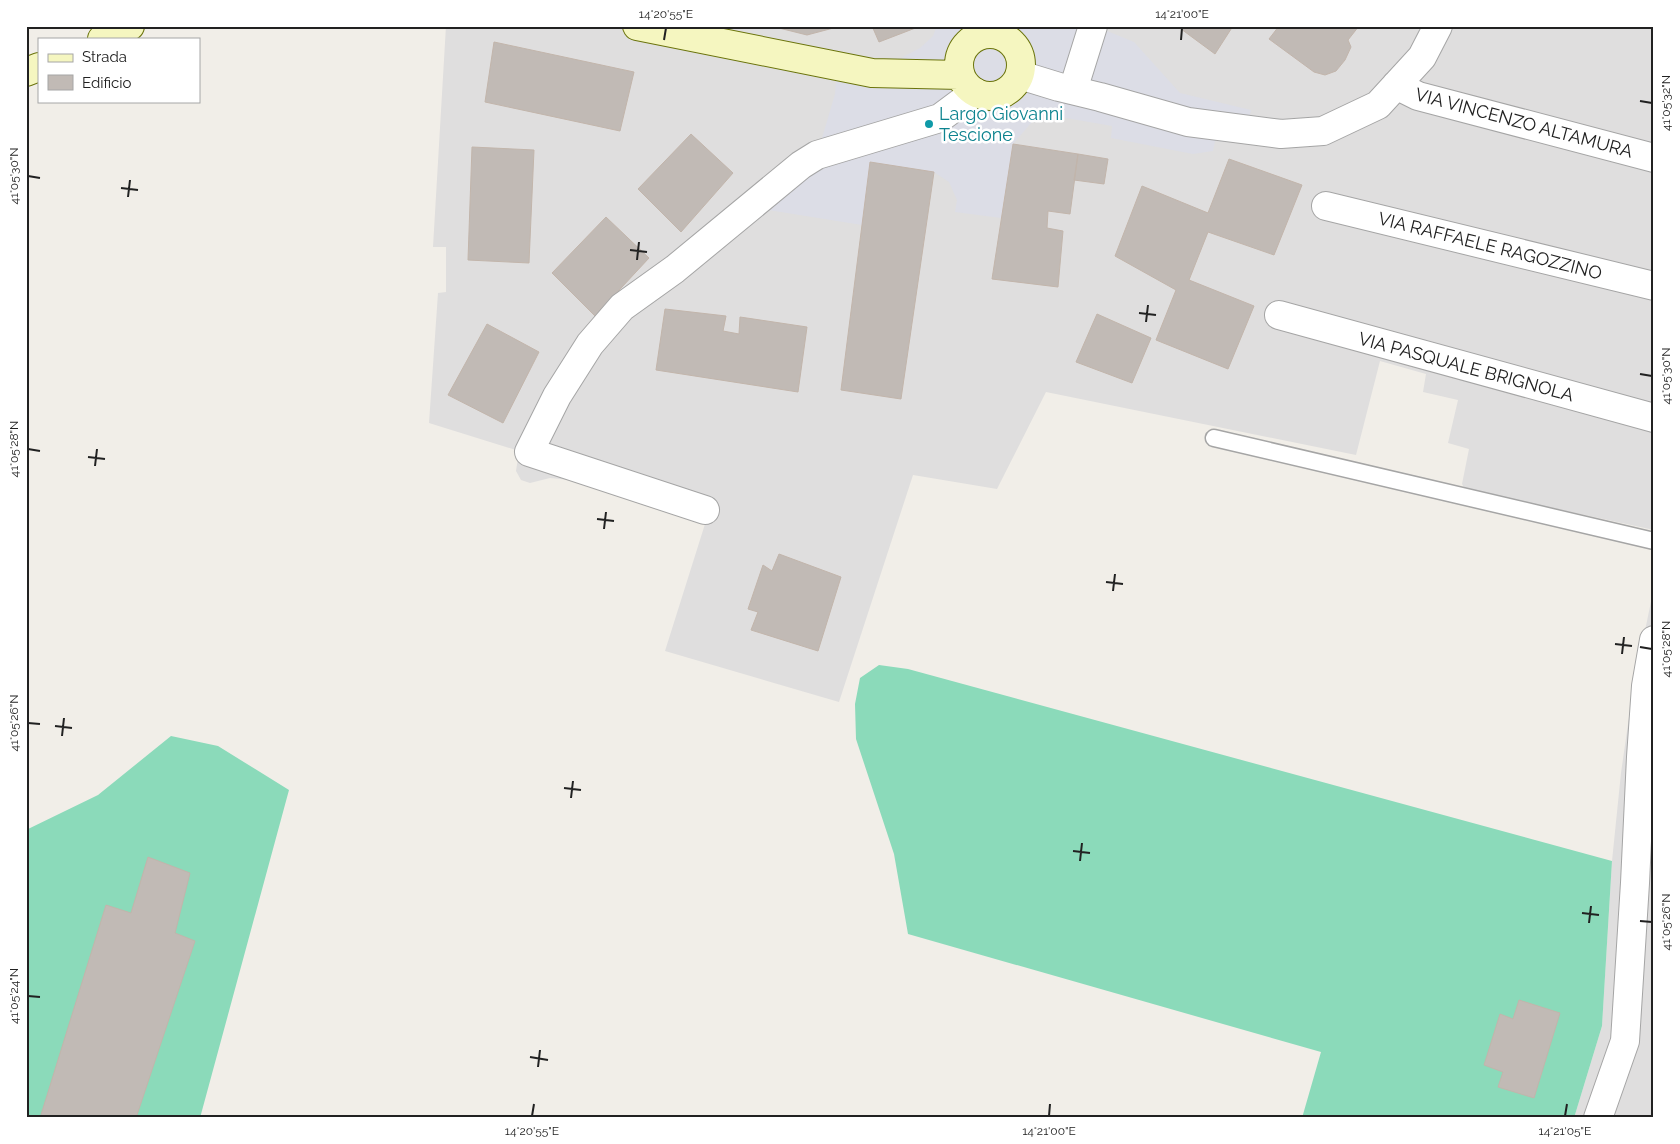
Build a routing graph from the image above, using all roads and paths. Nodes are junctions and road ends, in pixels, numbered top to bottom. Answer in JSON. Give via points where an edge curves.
{"nodes":[{"id":1,"x":104,"y":26,"type":"edge"},
{"id":2,"x":130,"y":26,"type":"edge"},
{"id":3,"x":637,"y":26,"type":"edge"},
{"id":4,"x":1093,"y":26,"type":"edge"},
{"id":5,"x":1438,"y":26,"type":"edge"},
{"id":6,"x":979,"y":31,"type":"edge"},
{"id":7,"x":103,"y":38,"type":"edge"},
{"id":8,"x":38,"y":67,"type":"edge"},
{"id":9,"x":26,"y":72,"type":"edge"},
{"id":10,"x":1020,"y":75,"type":"junction"},
{"id":11,"x":967,"y":83,"type":"junction"},
{"id":12,"x":1396,"y":85,"type":"junction"},
{"id":13,"x":1073,"y":90,"type":"junction"},
{"id":14,"x":1654,"y":158,"type":"edge"},
{"id":15,"x":1326,"y":206,"type":"dead end"},
{"id":16,"x":1654,"y":286,"type":"edge"},
{"id":17,"x":1279,"y":315,"type":"dead end"},
{"id":18,"x":1654,"y":418,"type":"edge"},
{"id":19,"x":1214,"y":438,"type":"dead end"},
{"id":20,"x":706,"y":510,"type":"dead end"},
{"id":21,"x":1654,"y":541,"type":"edge"},
{"id":22,"x":1654,"y":640,"type":"edge"},
{"id":23,"x":1598,"y":1118,"type":"edge"}],
"edges":[{"from":1,"to":7,"type":"street"},
{"from":2,"to":7,"type":"street"},
{"from":3,"to":11,"type":"street","via":[[872,73]]},
{"from":4,"to":13,"type":"street"},
{"from":5,"to":12,"type":"street","via":[[1422,57]]},
{"from":6,"to":10,"type":"street","via":[[1009,39],[1020,56]]},
{"from":6,"to":11,"type":"street","via":[[960,55],[959,65]]},
{"from":8,"to":9,"type":"street"},
{"from":10,"to":11,"type":"street","via":[[1016,84],[1000,95],[982,96]]},
{"from":10,"to":13,"type":"street"},
{"from":11,"to":20,"type":"street","via":[[940,118],[818,155],[801,165],[675,269],[622,308],[590,344],[557,396],[529,452]]},
{"from":12,"to":13,"type":"street","via":[[1378,105],[1323,130],[1281,134],[1188,122]]},
{"from":12,"to":14,"type":"street","name":"VIA VINCENZO ALTAMURA","via":[[1418,96]]},
{"from":15,"to":16,"type":"street","name":"VIA RAFFAELE RAGOZZINO"},
{"from":17,"to":18,"type":"street","name":"VIA PASQUALE BRIGNOLA"},
{"from":19,"to":21,"type":"lane"},
{"from":22,"to":23,"type":"street","via":[[1641,748],[1625,1041]]}]}
